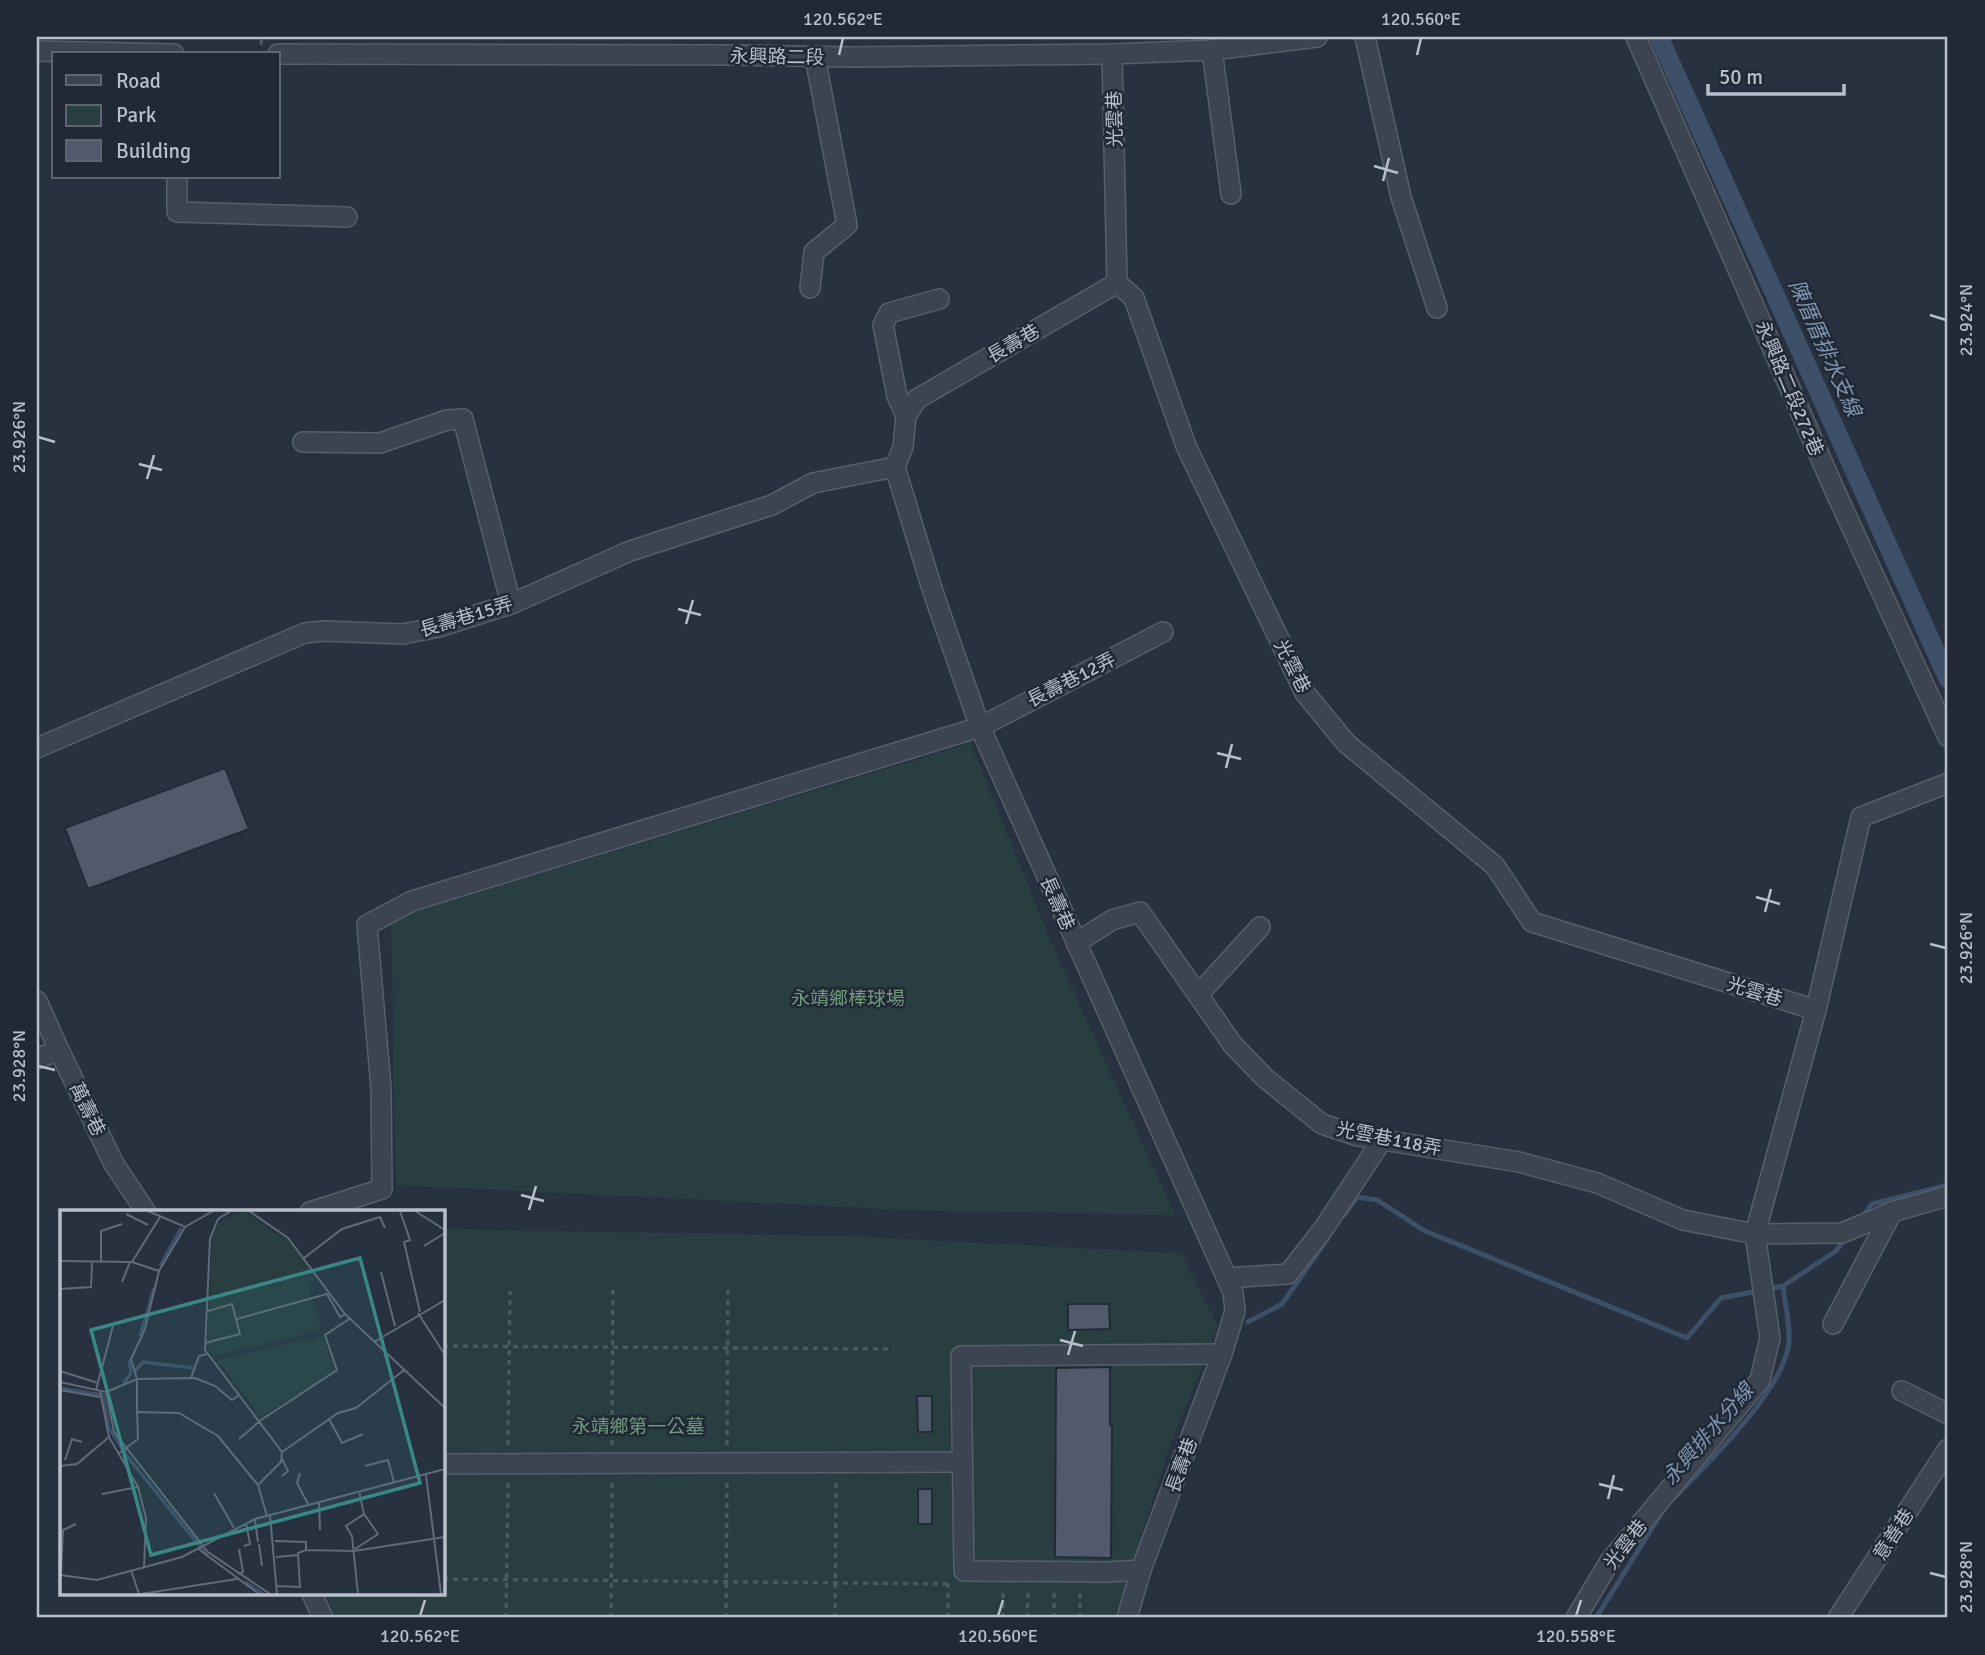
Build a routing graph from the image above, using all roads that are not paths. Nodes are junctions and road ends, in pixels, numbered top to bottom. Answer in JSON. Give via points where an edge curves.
{"nodes":[{"id":1,"x":1317,"y":37,"type":"edge"},
{"id":2,"x":1365,"y":37,"type":"edge"},
{"id":3,"x":1636,"y":37,"type":"edge"},
{"id":4,"x":1270,"y":40,"type":"edge"},
{"id":5,"x":1091,"y":45,"type":"edge"},
{"id":6,"x":345,"y":46,"type":"edge"},
{"id":7,"x":435,"y":46,"type":"edge"},
{"id":8,"x":730,"y":46,"type":"edge"},
{"id":9,"x":1206,"y":46,"type":"edge"},
{"id":10,"x":37,"y":51,"type":"edge"},
{"id":11,"x":83,"y":52,"type":"edge"},
{"id":12,"x":280,"y":54,"type":"edge"},
{"id":13,"x":1112,"y":54,"type":"junction"},
{"id":14,"x":815,"y":57,"type":"junction"},
{"id":15,"x":177,"y":178,"type":"edge"},
{"id":16,"x":1231,"y":194,"type":"dead end"},
{"id":17,"x":347,"y":217,"type":"dead end"},
{"id":18,"x":1117,"y":282,"type":"junction"},
{"id":19,"x":810,"y":288,"type":"dead end"},
{"id":20,"x":939,"y":299,"type":"dead end"},
{"id":21,"x":1437,"y":308,"type":"dead end"},
{"id":22,"x":906,"y":416,"type":"junction"},
{"id":23,"x":303,"y":442,"type":"dead end"},
{"id":24,"x":895,"y":467,"type":"junction"},
{"id":25,"x":511,"y":604,"type":"junction"},
{"id":26,"x":1163,"y":632,"type":"dead end"},
{"id":27,"x":979,"y":727,"type":"junction"},
{"id":28,"x":1948,"y":737,"type":"edge"},
{"id":29,"x":37,"y":748,"type":"edge"},
{"id":30,"x":1948,"y":783,"type":"edge"},
{"id":31,"x":1260,"y":927,"type":"dead end"},
{"id":32,"x":1076,"y":943,"type":"junction"},
{"id":33,"x":1198,"y":995,"type":"junction"},
{"id":34,"x":37,"y":1001,"type":"edge"},
{"id":35,"x":1816,"y":1010,"type":"junction"},
{"id":36,"x":58,"y":1050,"type":"junction"},
{"id":37,"x":37,"y":1059,"type":"edge"},
{"id":38,"x":1382,"y":1140,"type":"junction"},
{"id":39,"x":1948,"y":1196,"type":"edge"},
{"id":40,"x":145,"y":1210,"type":"edge"},
{"id":41,"x":316,"y":1210,"type":"edge"},
{"id":42,"x":1892,"y":1212,"type":"junction"},
{"id":43,"x":1755,"y":1234,"type":"junction"},
{"id":44,"x":1227,"y":1278,"type":"junction"},
{"id":45,"x":1833,"y":1324,"type":"dead end"},
{"id":46,"x":1222,"y":1354,"type":"junction"},
{"id":47,"x":1902,"y":1391,"type":"dead end"},
{"id":48,"x":1948,"y":1415,"type":"edge"},
{"id":49,"x":1948,"y":1449,"type":"edge"},
{"id":50,"x":961,"y":1462,"type":"junction"},
{"id":51,"x":444,"y":1464,"type":"edge"},
{"id":52,"x":1142,"y":1570,"type":"junction"},
{"id":53,"x":313,"y":1596,"type":"edge"},
{"id":54,"x":323,"y":1618,"type":"edge"},
{"id":55,"x":1127,"y":1618,"type":"edge"},
{"id":56,"x":1576,"y":1618,"type":"edge"},
{"id":57,"x":1838,"y":1618,"type":"edge"}],
"edges":[{"from":1,"to":4,"type":"street","name":"永興路二段"},
{"from":2,"to":21,"type":"street","via":[[1401,197]]},
{"from":3,"to":28,"type":"street","name":"永興路二段272巷"},
{"from":4,"to":9,"type":"street","name":"永興路二段"},
{"from":5,"to":13,"type":"street","name":"永興路二段"},
{"from":5,"to":14,"type":"street","name":"永興路二段"},
{"from":6,"to":7,"type":"street","name":"永興路二段"},
{"from":6,"to":12,"type":"street","name":"永興路二段"},
{"from":7,"to":8,"type":"street","name":"永興路二段"},
{"from":8,"to":14,"type":"street","name":"永興路二段"},
{"from":9,"to":13,"type":"street","name":"永興路二段"},
{"from":9,"to":16,"type":"street"},
{"from":10,"to":11,"type":"street"},
{"from":13,"to":18,"type":"street","name":"光雲巷"},
{"from":14,"to":19,"type":"street","via":[[846,225],[814,252]]},
{"from":15,"to":17,"type":"street","via":[[177,212]]},
{"from":18,"to":22,"type":"street","name":"長壽巷","via":[[918,399]]},
{"from":18,"to":35,"type":"street","name":"光雲巷","via":[[1134,298],[1186,446],[1305,693],[1346,743],[1495,866],[1532,922]]},
{"from":20,"to":22,"type":"street","via":[[889,313],[883,325],[897,396]]},
{"from":22,"to":24,"type":"street","via":[[903,447]]},
{"from":23,"to":25,"type":"street","via":[[380,443],[463,419]]},
{"from":24,"to":25,"type":"street","name":"長壽巷15弄","via":[[813,483],[772,505],[630,551]]},
{"from":24,"to":27,"type":"street","name":"長壽巷"},
{"from":25,"to":29,"type":"street","name":"長壽巷15弄","via":[[403,635],[305,633]]},
{"from":26,"to":27,"type":"street","name":"長壽巷12弄"},
{"from":27,"to":32,"type":"street","name":"長壽巷"},
{"from":27,"to":41,"type":"street","name":"長壽巷12弄","via":[[412,901],[367,925],[381,1088],[382,1189]]},
{"from":30,"to":35,"type":"street","name":"光雲巷","via":[[1861,817]]},
{"from":31,"to":33,"type":"street"},
{"from":32,"to":33,"type":"street","name":"光雲巷118弄","via":[[1112,920],[1140,912]]},
{"from":32,"to":44,"type":"street","name":"長壽巷"},
{"from":33,"to":38,"type":"street","name":"光雲巷118弄","via":[[1233,1045],[1322,1125]]},
{"from":34,"to":36,"type":"street","name":"萬壽巷"},
{"from":35,"to":43,"type":"street","name":"光雲巷"},
{"from":36,"to":37,"type":"street"},
{"from":36,"to":40,"type":"street","name":"萬壽巷","via":[[114,1164]]},
{"from":38,"to":43,"type":"street","name":"光雲巷118弄","via":[[1519,1162],[1597,1183],[1683,1220]]},
{"from":38,"to":44,"type":"street","via":[[1288,1274]]},
{"from":39,"to":42,"type":"street"},
{"from":42,"to":43,"type":"street","via":[[1842,1233]]},
{"from":42,"to":45,"type":"street"},
{"from":43,"to":56,"type":"street","name":"光雲巷","via":[[1770,1338],[1760,1380],[1610,1561]]},
{"from":44,"to":46,"type":"street","name":"長壽巷","via":[[1235,1311]]},
{"from":46,"to":50,"type":"street","via":[[961,1356]]},
{"from":46,"to":52,"type":"street","name":"長壽巷"},
{"from":47,"to":48,"type":"street"},
{"from":49,"to":57,"type":"street","name":"意善巷"},
{"from":50,"to":51,"type":"street"},
{"from":50,"to":52,"type":"street","via":[[964,1571]]},
{"from":52,"to":55,"type":"street","name":"長壽巷"},
{"from":53,"to":54,"type":"street"}]}
